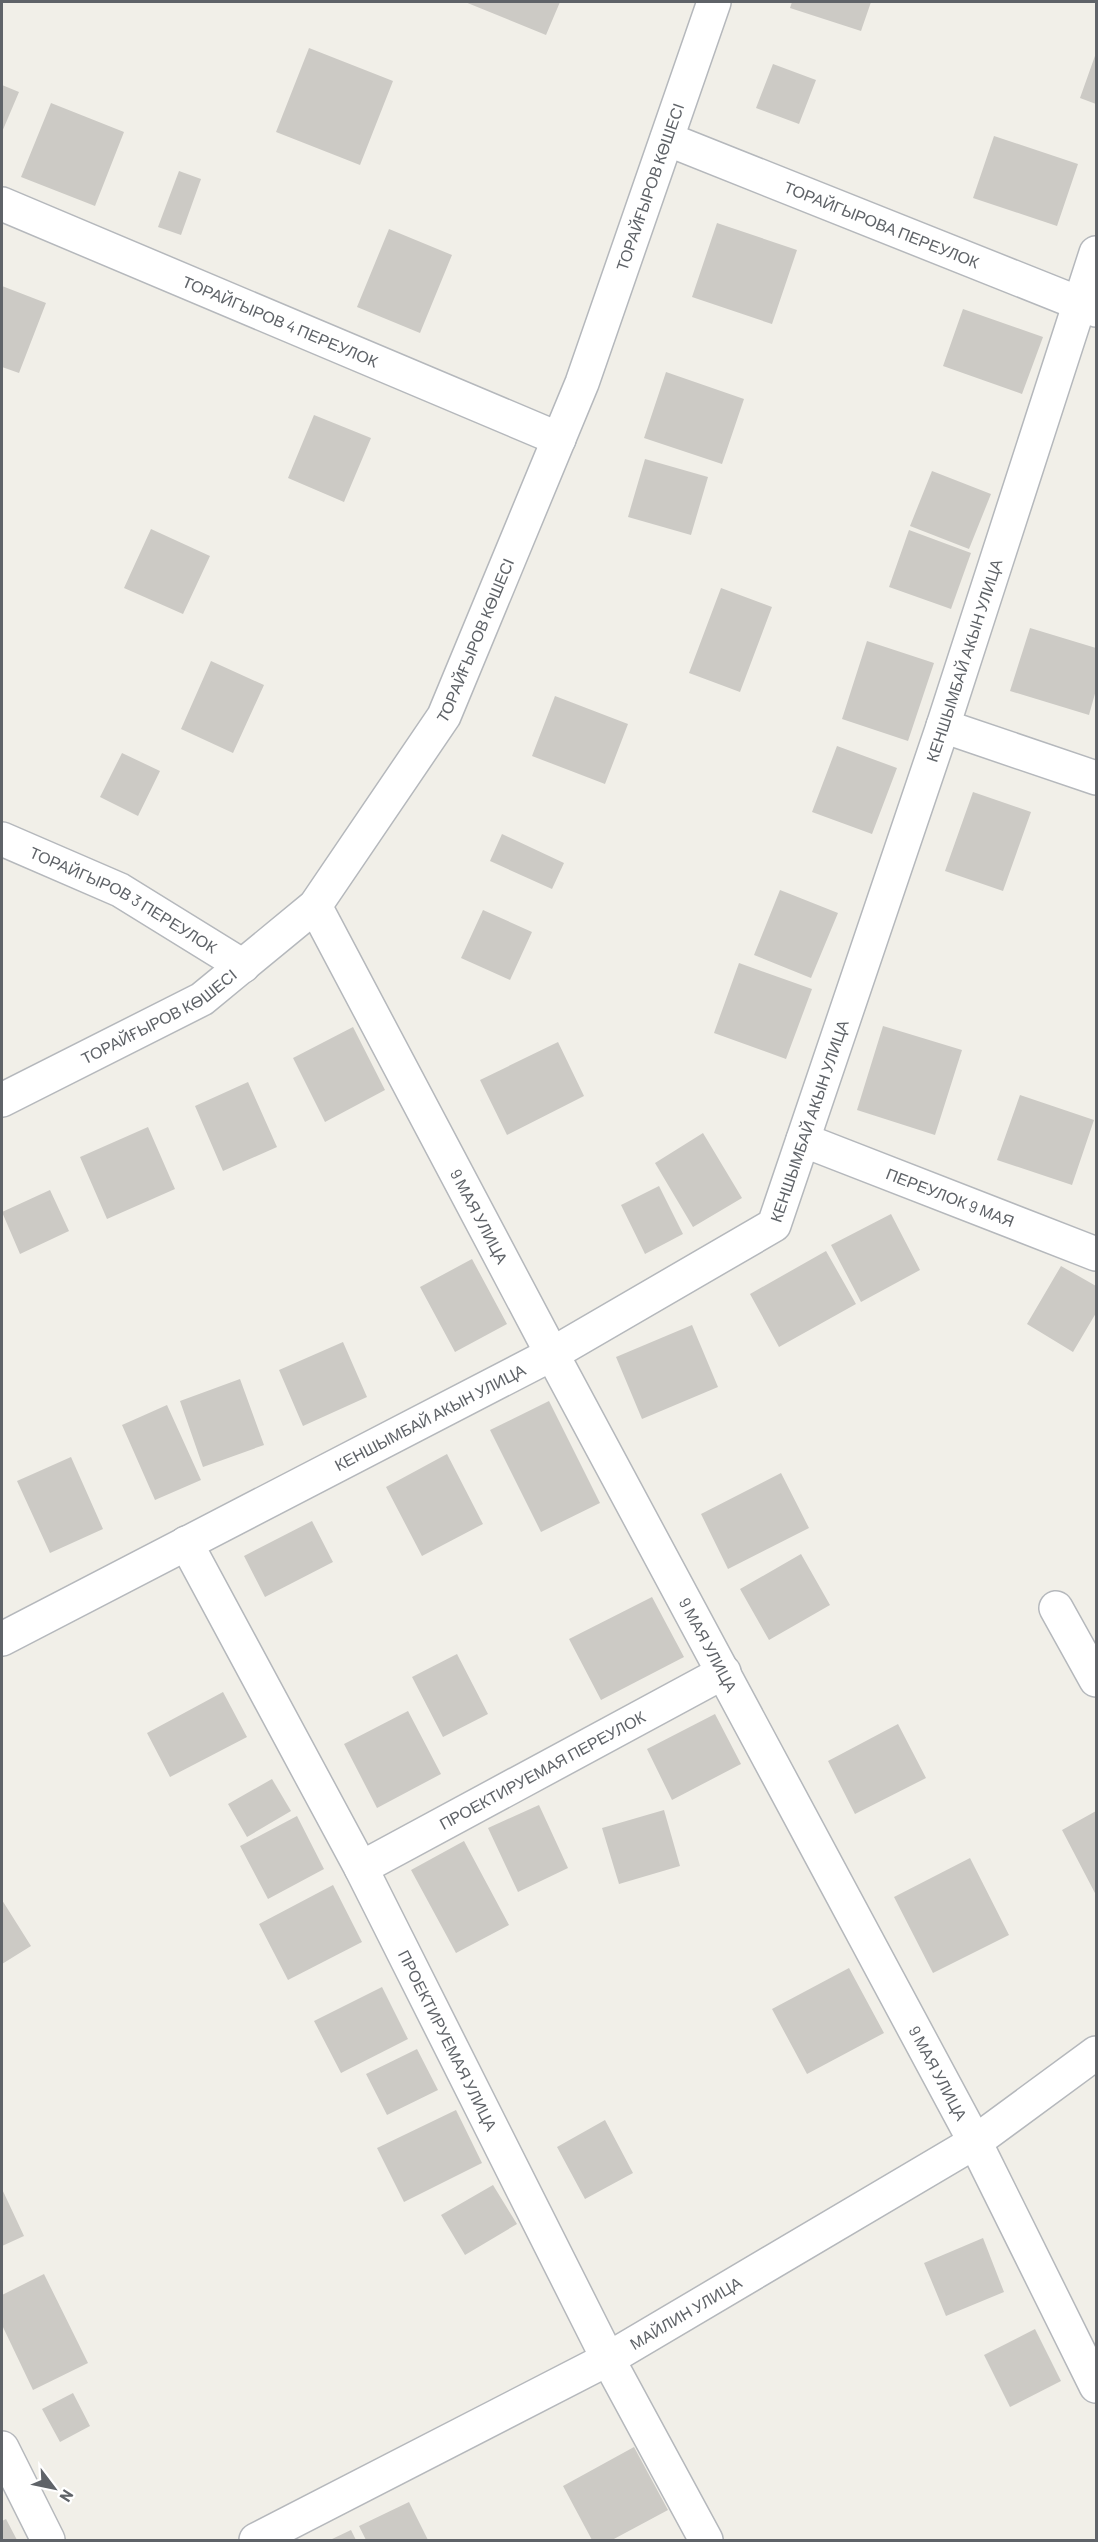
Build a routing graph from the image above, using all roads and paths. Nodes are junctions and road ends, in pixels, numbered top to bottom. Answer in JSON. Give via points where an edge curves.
{"nodes":[{"id":1,"x":714,"y":2,"type":"edge"},
{"id":2,"x":667,"y":139,"type":"junction"},
{"id":3,"x":2,"y":204,"type":"edge"},
{"id":4,"x":1096,"y":253,"type":"edge"},
{"id":5,"x":1087,"y":308,"type":"edge"},
{"id":6,"x":559,"y":439,"type":"junction"},
{"id":7,"x":943,"y":726,"type":"junction"},
{"id":8,"x":1096,"y":778,"type":"edge"},
{"id":9,"x":2,"y":839,"type":"edge"},
{"id":10,"x":315,"y":906,"type":"junction"},
{"id":11,"x":243,"y":966,"type":"junction"},
{"id":12,"x":2,"y":1100,"type":"edge"},
{"id":13,"x":803,"y":1140,"type":"junction"},
{"id":14,"x":1096,"y":1254,"type":"edge"},
{"id":15,"x":552,"y":1354,"type":"junction"},
{"id":16,"x":186,"y":1543,"type":"junction"},
{"id":17,"x":1056,"y":1608,"type":"dead end"},
{"id":18,"x":2,"y":1639,"type":"edge"},
{"id":19,"x":724,"y":1672,"type":"junction"},
{"id":20,"x":1096,"y":1680,"type":"edge"},
{"id":21,"x":361,"y":1868,"type":"junction"},
{"id":22,"x":1096,"y":2053,"type":"edge"},
{"id":23,"x":975,"y":2142,"type":"junction"},
{"id":24,"x":608,"y":2359,"type":"junction"},
{"id":25,"x":1096,"y":2386,"type":"edge"},
{"id":26,"x":2,"y":2448,"type":"edge"},
{"id":27,"x":48,"y":2541,"type":"edge"},
{"id":28,"x":256,"y":2541,"type":"edge"},
{"id":29,"x":706,"y":2541,"type":"edge"}],
"edges":[{"from":1,"to":2,"type":"street","name":"ТОРАЙҒЫРОВ КӨШЕСІ"},
{"from":2,"to":5,"type":"street","name":"ТОРАЙГЫРОВА ПЕРЕУЛОК"},
{"from":2,"to":6,"type":"street","name":"ТОРАЙҒЫРОВ КӨШЕСІ"},
{"from":3,"to":6,"type":"street","name":"ТОРАЙГЫРОВ 4 ПЕРЕУЛОК"},
{"from":4,"to":5,"type":"street","name":"КЕНШЫМБАЙ АКЫН УЛИЦА"},
{"from":5,"to":7,"type":"street","name":"КЕНШЫМБАЙ АКЫН УЛИЦА"},
{"from":6,"to":10,"type":"street","name":"ТОРАЙҒЫРОВ КӨШЕСІ","via":[[444,716]]},
{"from":7,"to":8,"type":"street"},
{"from":7,"to":13,"type":"street","name":"КЕНШЫМБАЙ АКЫН УЛИЦА"},
{"from":9,"to":11,"type":"street","name":"ТОРАЙГЫРОВ 3 ПЕРЕУЛОК","via":[[120,890]]},
{"from":10,"to":11,"type":"street","name":"ТОРАЙҒЫРОВ КӨШЕСІ"},
{"from":10,"to":15,"type":"street","name":"9 МАЯ УЛИЦА"},
{"from":11,"to":12,"type":"street","name":"ТОРАЙҒЫРОВ КӨШЕСІ","via":[[202,999]]},
{"from":13,"to":14,"type":"street","name":"ПЕРЕУЛОК 9 МАЯ"},
{"from":13,"to":15,"type":"street","name":"КЕНШЫМБАЙ АКЫН УЛИЦА","via":[[774,1225]]},
{"from":15,"to":16,"type":"street","name":"КЕНШЫМБАЙ АКЫН УЛИЦА"},
{"from":15,"to":19,"type":"street","name":"9 МАЯ УЛИЦА"},
{"from":16,"to":18,"type":"street","name":"КЕНШЫМБАЙ АКЫН УЛИЦА"},
{"from":16,"to":21,"type":"street","name":"ПРОЕКТИРУЕМАЯ УЛИЦА"},
{"from":17,"to":20,"type":"street"},
{"from":19,"to":21,"type":"street","name":"ПРОЕКТИРУЕМАЯ ПЕРЕУЛОК"},
{"from":19,"to":23,"type":"street","name":"9 МАЯ УЛИЦА"},
{"from":21,"to":24,"type":"street","name":"ПРОЕКТИРУЕМАЯ УЛИЦА"},
{"from":22,"to":23,"type":"street","name":"МАЙЛИН УЛИЦА"},
{"from":23,"to":24,"type":"street","name":"МАЙЛИН УЛИЦА"},
{"from":23,"to":25,"type":"street","name":"9 МАЯ УЛИЦА"},
{"from":24,"to":28,"type":"street","name":"МАЙЛИН УЛИЦА"},
{"from":24,"to":29,"type":"street","name":"ПРОЕКТИРУЕМАЯ УЛИЦА"},
{"from":26,"to":27,"type":"street"}]}
